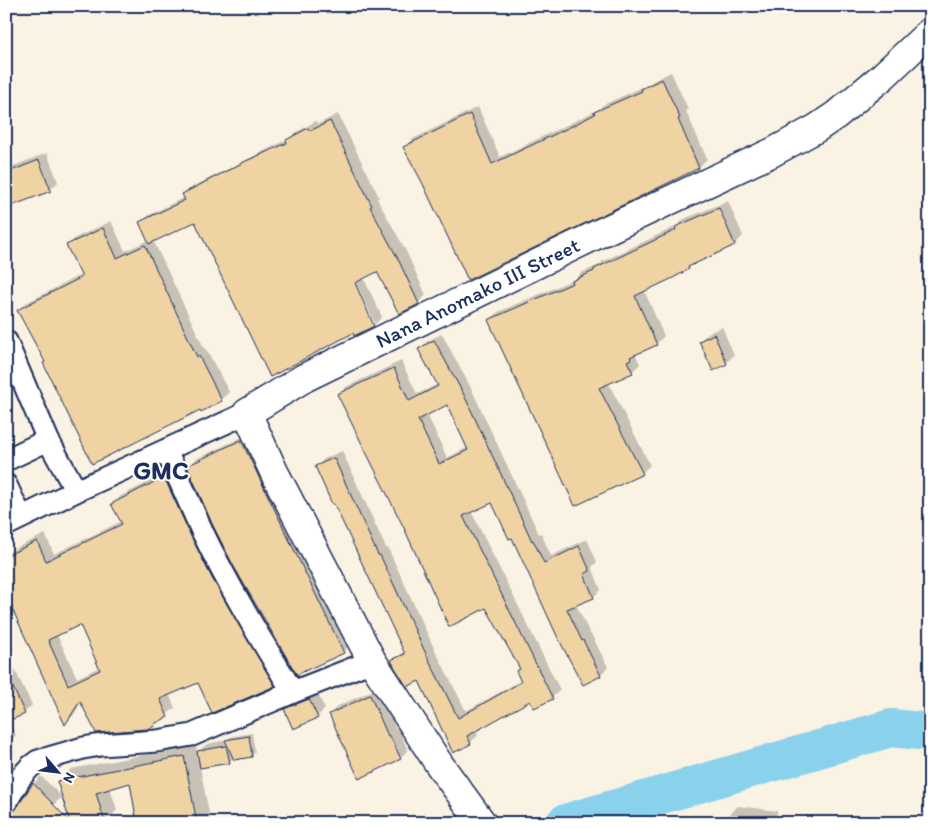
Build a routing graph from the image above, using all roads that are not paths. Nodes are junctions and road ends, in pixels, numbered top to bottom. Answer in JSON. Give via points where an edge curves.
{"nodes":[{"id":1,"x":930,"y":32,"type":"edge"},
{"id":2,"x":6,"y":341,"type":"edge"},
{"id":3,"x":247,"y":413,"type":"junction"},
{"id":4,"x":48,"y":440,"type":"junction"},
{"id":5,"x":166,"y":450,"type":"junction"},
{"id":6,"x":6,"y":460,"type":"edge"},
{"id":7,"x":6,"y":485,"type":"edge"},
{"id":8,"x":76,"y":491,"type":"junction"},
{"id":9,"x":14,"y":521,"type":"edge"},
{"id":10,"x":372,"y":661,"type":"junction"},
{"id":11,"x":293,"y":692,"type":"junction"},
{"id":12,"x":6,"y":802,"type":"edge"},
{"id":13,"x":482,"y":823,"type":"edge"}],
"edges":[{"from":1,"to":3,"type":"street","name":"Nana Anomako III Street","via":[[852,102],[800,138],[304,378]]},
{"from":2,"to":4,"type":"street"},
{"from":3,"to":5,"type":"street","name":"Nana Anomako III Street"},
{"from":3,"to":10,"type":"street"},
{"from":4,"to":6,"type":"street"},
{"from":4,"to":8,"type":"street"},
{"from":5,"to":8,"type":"street","name":"Nana Anomako III Street"},
{"from":5,"to":11,"type":"street","via":[[202,531],[254,630]]},
{"from":7,"to":9,"type":"street"},
{"from":8,"to":9,"type":"street","name":"Nana Anomako III Street"},
{"from":10,"to":11,"type":"street"},
{"from":10,"to":13,"type":"street","via":[[434,757]]},
{"from":11,"to":12,"type":"street","via":[[192,735],[157,741],[101,744],[38,761],[21,777]]}]}
